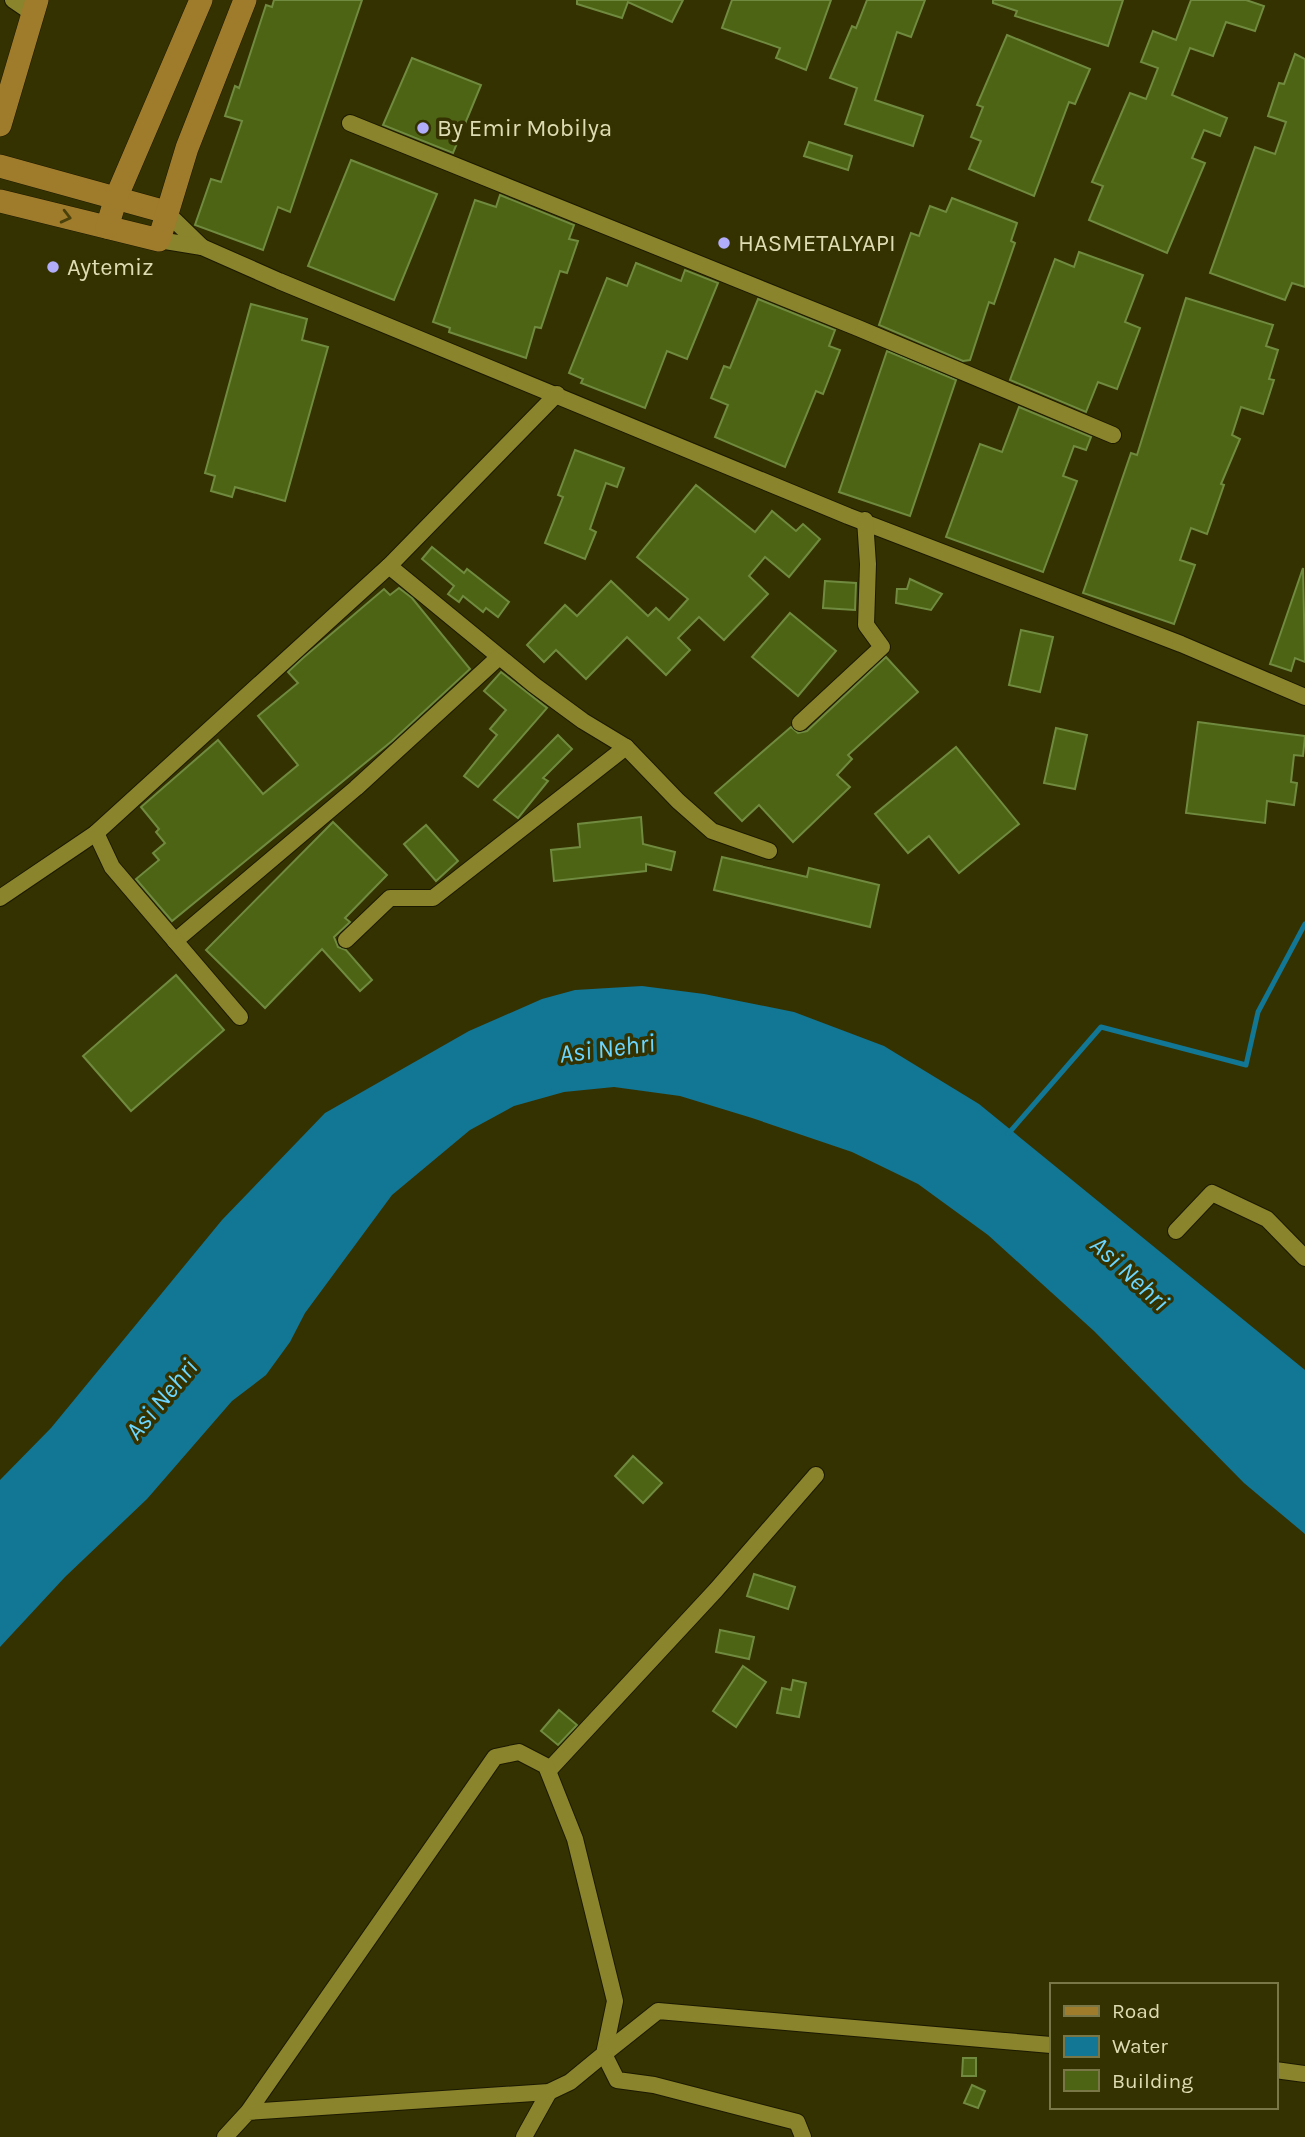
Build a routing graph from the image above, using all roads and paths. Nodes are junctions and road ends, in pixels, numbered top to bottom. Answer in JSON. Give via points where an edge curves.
{"nodes":[{"id":1,"x":201,"y":0,"type":"edge"},
{"id":2,"x":245,"y":0,"type":"edge"},
{"id":3,"x":28,"y":4,"type":"edge"},
{"id":4,"x":350,"y":123,"type":"dead end"},
{"id":5,"x":0,"y":125,"type":"edge"},
{"id":6,"x":0,"y":166,"type":"edge"},
{"id":7,"x":116,"y":198,"type":"junction"},
{"id":8,"x":0,"y":201,"type":"edge"},
{"id":9,"x":166,"y":212,"type":"junction"},
{"id":10,"x":107,"y":227,"type":"junction"},
{"id":11,"x":159,"y":240,"type":"junction"},
{"id":12,"x":202,"y":247,"type":"junction"},
{"id":13,"x":556,"y":394,"type":"junction"},
{"id":14,"x":1113,"y":435,"type":"dead end"},
{"id":15,"x":865,"y":520,"type":"junction"},
{"id":16,"x":389,"y":566,"type":"junction"},
{"id":17,"x":499,"y":657,"type":"junction"},
{"id":18,"x":1305,"y":697,"type":"edge"},
{"id":19,"x":800,"y":723,"type":"dead end"},
{"id":20,"x":626,"y":747,"type":"junction"},
{"id":21,"x":96,"y":833,"type":"junction"},
{"id":22,"x":769,"y":851,"type":"dead end"},
{"id":23,"x":0,"y":898,"type":"edge"},
{"id":24,"x":346,"y":940,"type":"dead end"},
{"id":25,"x":174,"y":941,"type":"junction"},
{"id":26,"x":240,"y":1017,"type":"dead end"},
{"id":27,"x":1176,"y":1231,"type":"dead end"},
{"id":28,"x":1305,"y":1258,"type":"edge"},
{"id":29,"x":816,"y":1475,"type":"dead end"},
{"id":30,"x":549,"y":1770,"type":"junction"},
{"id":31,"x":1050,"y":2045,"type":"edge"},
{"id":32,"x":604,"y":2054,"type":"junction"},
{"id":33,"x":1277,"y":2070,"type":"edge"},
{"id":34,"x":1305,"y":2074,"type":"edge"},
{"id":35,"x":549,"y":2092,"type":"junction"},
{"id":36,"x":248,"y":2112,"type":"junction"},
{"id":37,"x":225,"y":2137,"type":"edge"},
{"id":38,"x":524,"y":2137,"type":"edge"},
{"id":39,"x":803,"y":2137,"type":"edge"}],
"edges":[{"from":1,"to":7,"type":"street"},
{"from":2,"to":9,"type":"street"},
{"from":3,"to":5,"type":"street"},
{"from":4,"to":14,"type":"street"},
{"from":6,"to":7,"type":"street"},
{"from":7,"to":9,"type":"street"},
{"from":7,"to":10,"type":"street"},
{"from":8,"to":10,"type":"street","one_way":true},
{"from":9,"to":11,"type":"street"},
{"from":9,"to":12,"type":"street"},
{"from":10,"to":11,"type":"street"},
{"from":11,"to":12,"type":"street"},
{"from":12,"to":13,"type":"street"},
{"from":13,"to":15,"type":"street"},
{"from":13,"to":16,"type":"street"},
{"from":15,"to":18,"type":"street"},
{"from":15,"to":19,"type":"street","via":[[866,625],[882,647]]},
{"from":16,"to":17,"type":"street"},
{"from":16,"to":21,"type":"street"},
{"from":17,"to":20,"type":"street","via":[[583,721]]},
{"from":17,"to":25,"type":"street","via":[[356,788]]},
{"from":20,"to":22,"type":"street","via":[[712,831]]},
{"from":20,"to":24,"type":"street","via":[[433,898],[390,898]]},
{"from":21,"to":23,"type":"street"},
{"from":21,"to":25,"type":"street","via":[[112,867]]},
{"from":25,"to":26,"type":"street"},
{"from":27,"to":28,"type":"street","via":[[1212,1193],[1267,1219]]},
{"from":29,"to":30,"type":"street"},
{"from":30,"to":32,"type":"street","via":[[575,1839],[615,2001]]},
{"from":30,"to":36,"type":"street","via":[[523,1753],[495,1757]]},
{"from":31,"to":32,"type":"street","via":[[658,2011]]},
{"from":32,"to":35,"type":"street","via":[[570,2082]]},
{"from":32,"to":39,"type":"street","via":[[617,2080],[654,2085],[797,2122]]},
{"from":33,"to":34,"type":"street"},
{"from":35,"to":36,"type":"street"},
{"from":35,"to":38,"type":"street"},
{"from":36,"to":37,"type":"street"}]}
